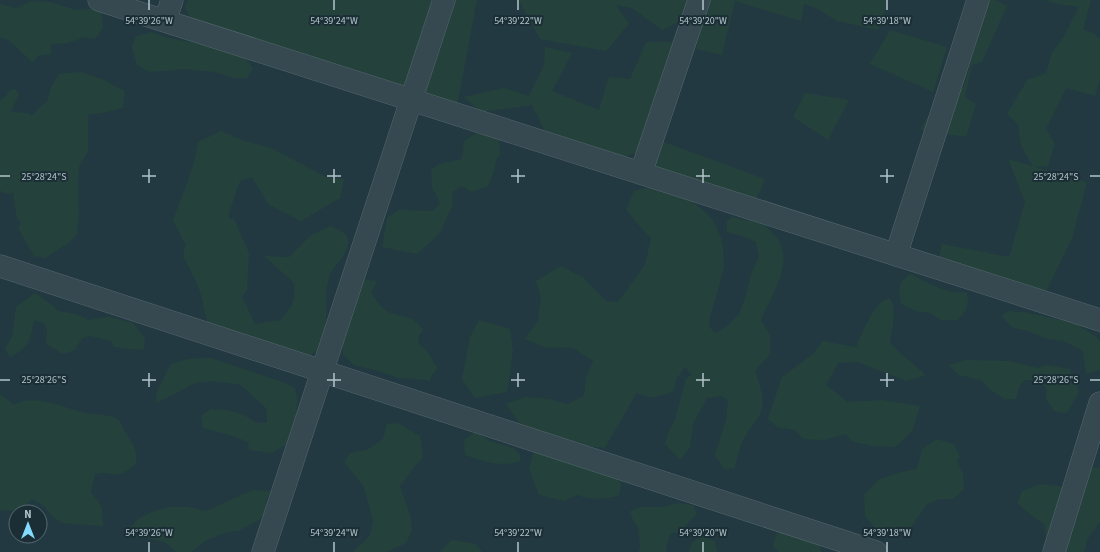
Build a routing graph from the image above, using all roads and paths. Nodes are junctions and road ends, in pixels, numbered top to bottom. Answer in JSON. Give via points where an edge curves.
{"nodes":[{"id":1,"x":99,"y":0,"type":"edge"},
{"id":2,"x":172,"y":0,"type":"edge"},
{"id":3,"x":444,"y":0,"type":"edge"},
{"id":4,"x":699,"y":0,"type":"edge"},
{"id":5,"x":978,"y":0,"type":"edge"},
{"id":6,"x":165,"y":21,"type":"junction"},
{"id":7,"x":411,"y":99,"type":"junction"},
{"id":8,"x":641,"y":173,"type":"junction"},
{"id":9,"x":896,"y":255,"type":"junction"},
{"id":10,"x":0,"y":266,"type":"edge"},
{"id":11,"x":1100,"y":320,"type":"edge"},
{"id":12,"x":323,"y":371,"type":"junction"},
{"id":13,"x":1100,"y":403,"type":"edge"},
{"id":14,"x":263,"y":552,"type":"edge"},
{"id":15,"x":876,"y":552,"type":"edge"},
{"id":16,"x":1054,"y":552,"type":"edge"}],
"edges":[{"from":1,"to":6,"type":"street"},
{"from":2,"to":6,"type":"street"},
{"from":3,"to":7,"type":"street"},
{"from":4,"to":8,"type":"street"},
{"from":5,"to":9,"type":"street"},
{"from":6,"to":7,"type":"street"},
{"from":7,"to":8,"type":"street"},
{"from":7,"to":12,"type":"street"},
{"from":8,"to":9,"type":"street"},
{"from":9,"to":11,"type":"street"},
{"from":10,"to":12,"type":"street"},
{"from":12,"to":14,"type":"street"},
{"from":12,"to":15,"type":"street"},
{"from":13,"to":16,"type":"street"}]}
